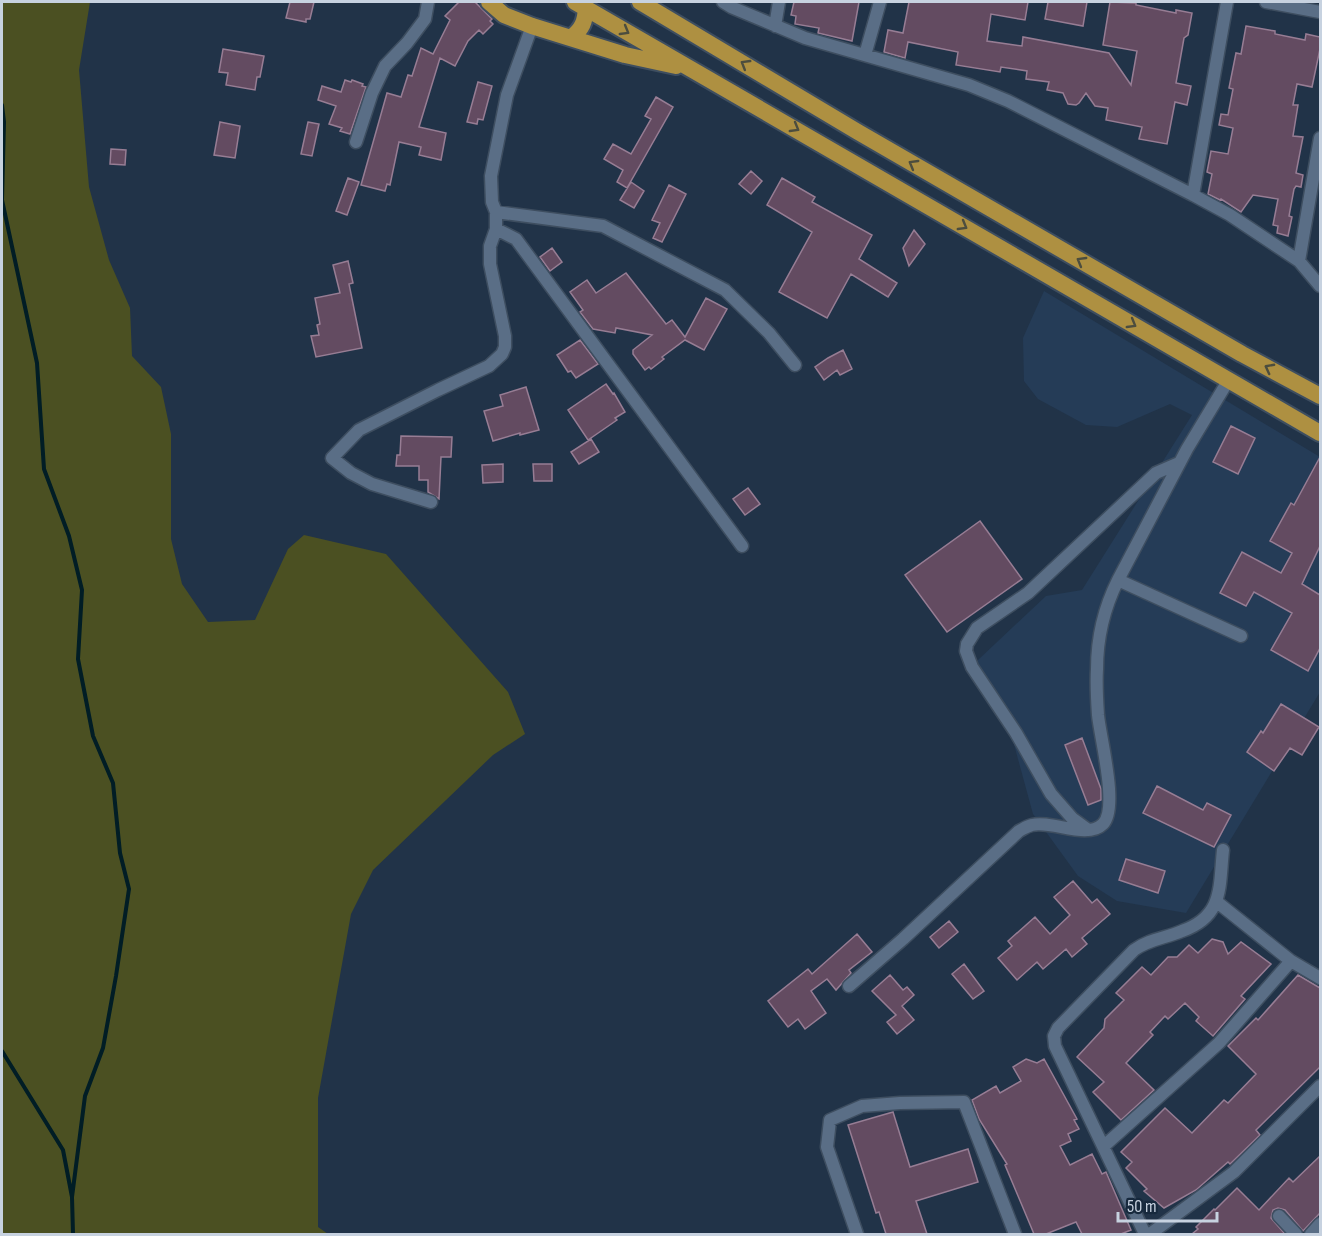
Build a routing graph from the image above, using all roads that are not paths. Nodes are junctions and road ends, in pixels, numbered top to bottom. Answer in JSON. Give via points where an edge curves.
{"nodes":[{"id":1,"x":428,"y":2,"type":"edge"},
{"id":2,"x":489,"y":2,"type":"edge"},
{"id":3,"x":640,"y":2,"type":"edge"},
{"id":4,"x":655,"y":2,"type":"edge"},
{"id":5,"x":723,"y":2,"type":"edge"},
{"id":6,"x":779,"y":2,"type":"edge"},
{"id":7,"x":879,"y":2,"type":"edge"},
{"id":8,"x":1227,"y":2,"type":"edge"},
{"id":9,"x":1266,"y":2,"type":"edge"},
{"id":10,"x":580,"y":5,"type":"edge"},
{"id":11,"x":1320,"y":12,"type":"edge"},
{"id":12,"x":671,"y":19,"type":"junction"},
{"id":13,"x":532,"y":26,"type":"junction"},
{"id":14,"x":775,"y":26,"type":"junction"},
{"id":15,"x":572,"y":37,"type":"junction"},
{"id":16,"x":866,"y":55,"type":"junction"},
{"id":17,"x":691,"y":69,"type":"junction"},
{"id":18,"x":1320,"y":138,"type":"edge"},
{"id":19,"x":356,"y":142,"type":"dead end"},
{"id":20,"x":1193,"y":195,"type":"junction"},
{"id":21,"x":496,"y":212,"type":"junction"},
{"id":22,"x":496,"y":229,"type":"junction"},
{"id":23,"x":1299,"y":261,"type":"junction"},
{"id":24,"x":1320,"y":286,"type":"edge"},
{"id":25,"x":795,"y":365,"type":"dead end"},
{"id":26,"x":1228,"y":381,"type":"junction"},
{"id":27,"x":1320,"y":396,"type":"edge"},
{"id":28,"x":1320,"y":433,"type":"edge"},
{"id":29,"x":1179,"y":463,"type":"junction"},
{"id":30,"x":431,"y":502,"type":"dead end"},
{"id":31,"x":742,"y":546,"type":"dead end"},
{"id":32,"x":1118,"y":580,"type":"junction"},
{"id":33,"x":1241,"y":636,"type":"dead end"},
{"id":34,"x":1089,"y":831,"type":"junction"},
{"id":35,"x":1223,"y":850,"type":"dead end"},
{"id":36,"x":1217,"y":902,"type":"junction"},
{"id":37,"x":1291,"y":962,"type":"junction"},
{"id":38,"x":1320,"y":978,"type":"edge"},
{"id":39,"x":849,"y":986,"type":"dead end"},
{"id":40,"x":1320,"y":1086,"type":"edge"},
{"id":41,"x":1104,"y":1146,"type":"junction"},
{"id":42,"x":1279,"y":1216,"type":"dead end"},
{"id":43,"x":1320,"y":1224,"type":"edge"},
{"id":44,"x":857,"y":1234,"type":"edge"},
{"id":45,"x":1015,"y":1234,"type":"edge"},
{"id":46,"x":1148,"y":1234,"type":"edge"},
{"id":47,"x":1296,"y":1234,"type":"edge"},
{"id":48,"x":1311,"y":1234,"type":"edge"}],
"edges":[{"from":1,"to":19,"type":"street","via":[[425,19],[385,66]]},
{"from":2,"to":13,"type":"highway","via":[[504,15]]},
{"from":3,"to":12,"type":"highway"},
{"from":4,"to":12,"type":"highway"},
{"from":5,"to":14,"type":"street"},
{"from":6,"to":14,"type":"street"},
{"from":7,"to":16,"type":"street"},
{"from":8,"to":20,"type":"street"},
{"from":9,"to":11,"type":"street"},
{"from":10,"to":15,"type":"highway","via":[[584,24]]},
{"from":10,"to":17,"type":"highway","one_way":true},
{"from":27,"to":12,"type":"highway","one_way":true,"via":[[858,132]]},
{"from":13,"to":15,"type":"highway"},
{"from":13,"to":21,"type":"street","via":[[507,96],[496,145],[491,176]]},
{"from":14,"to":16,"type":"street"},
{"from":15,"to":17,"type":"highway","via":[[625,55]]},
{"from":16,"to":20,"type":"street","via":[[969,85],[1008,101]]},
{"from":17,"to":26,"type":"highway","one_way":true},
{"from":18,"to":23,"type":"street"},
{"from":20,"to":23,"type":"street"},
{"from":21,"to":22,"type":"street"},
{"from":21,"to":25,"type":"street","via":[[603,226],[725,290]]},
{"from":22,"to":30,"type":"street","via":[[490,246],[490,264],[505,336],[502,354],[489,366],[359,430],[332,458],[372,484]]},
{"from":22,"to":31,"type":"street","via":[[516,239]]},
{"from":23,"to":24,"type":"street"},
{"from":26,"to":28,"type":"highway"},
{"from":26,"to":29,"type":"street"},
{"from":29,"to":32,"type":"street"},
{"from":29,"to":34,"type":"street","via":[[1156,473],[1028,593],[977,628],[967,644],[972,667],[1051,794]]},
{"from":32,"to":33,"type":"street"},
{"from":32,"to":34,"type":"street","via":[[1100,632],[1097,669],[1098,714],[1110,794],[1108,813],[1103,824]]},
{"from":34,"to":39,"type":"street","via":[[1043,824],[1019,831]]},
{"from":35,"to":36,"type":"street"},
{"from":36,"to":37,"type":"street"},
{"from":36,"to":41,"type":"street","via":[[1200,923],[1145,942],[1134,950],[1054,1036],[1055,1046]]},
{"from":37,"to":38,"type":"street"},
{"from":37,"to":41,"type":"street","via":[[1218,1043]]},
{"from":40,"to":46,"type":"street","via":[[1234,1172]]},
{"from":41,"to":46,"type":"street"},
{"from":42,"to":47,"type":"street"},
{"from":43,"to":48,"type":"street"},
{"from":44,"to":45,"type":"street","via":[[827,1147],[830,1120],[862,1106],[964,1102]]}]}
